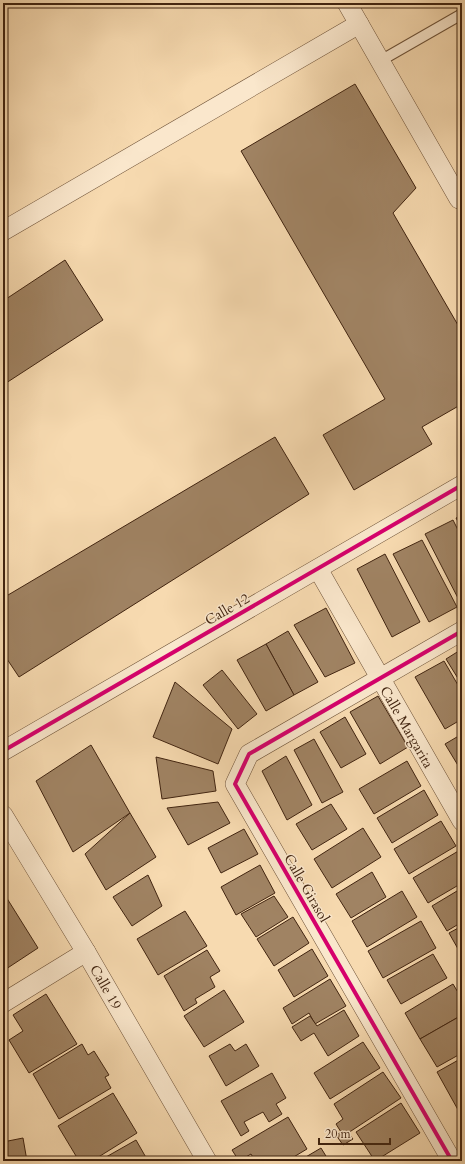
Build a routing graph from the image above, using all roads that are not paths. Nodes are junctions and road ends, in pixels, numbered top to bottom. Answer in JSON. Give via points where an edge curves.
{"nodes":[{"id":1,"x":347,"y":3,"type":"edge"},
{"id":2,"x":462,"y":14,"type":"edge"},
{"id":3,"x":359,"y":24,"type":"junction"},
{"id":4,"x":380,"y":61,"type":"junction"},
{"id":5,"x":461,"y":202,"type":"edge"},
{"id":6,"x":3,"y":231,"type":"edge"},
{"id":7,"x":462,"y":485,"type":"edge"},
{"id":8,"x":318,"y":569,"type":"junction"},
{"id":9,"x":462,"y":631,"type":"edge"},
{"id":10,"x":380,"y":680,"type":"junction"},
{"id":11,"x":3,"y":751,"type":"edge"},
{"id":12,"x":3,"y":814,"type":"edge"},
{"id":13,"x":462,"y":821,"type":"edge"},
{"id":14,"x":86,"y":952,"type":"junction"},
{"id":15,"x":3,"y":1003,"type":"edge"},
{"id":16,"x":207,"y":1161,"type":"edge"},
{"id":17,"x":452,"y":1161,"type":"edge"}],
"edges":[{"from":1,"to":3,"type":"street"},
{"from":2,"to":4,"type":"lane"},
{"from":3,"to":4,"type":"street"},
{"from":3,"to":6,"type":"street"},
{"from":4,"to":5,"type":"street"},
{"from":7,"to":8,"type":"street","name":"Calle 12"},
{"from":8,"to":10,"type":"street","name":"Calle Margarita"},
{"from":8,"to":11,"type":"street","name":"Calle 12"},
{"from":9,"to":10,"type":"street"},
{"from":10,"to":13,"type":"street","name":"Calle Margarita"},
{"from":10,"to":17,"type":"street","name":"Calle Girasol","via":[[249,754],[235,784]]},
{"from":12,"to":14,"type":"street","name":"Calle 19"},
{"from":14,"to":15,"type":"street"},
{"from":14,"to":16,"type":"street","name":"Calle 19"}]}
